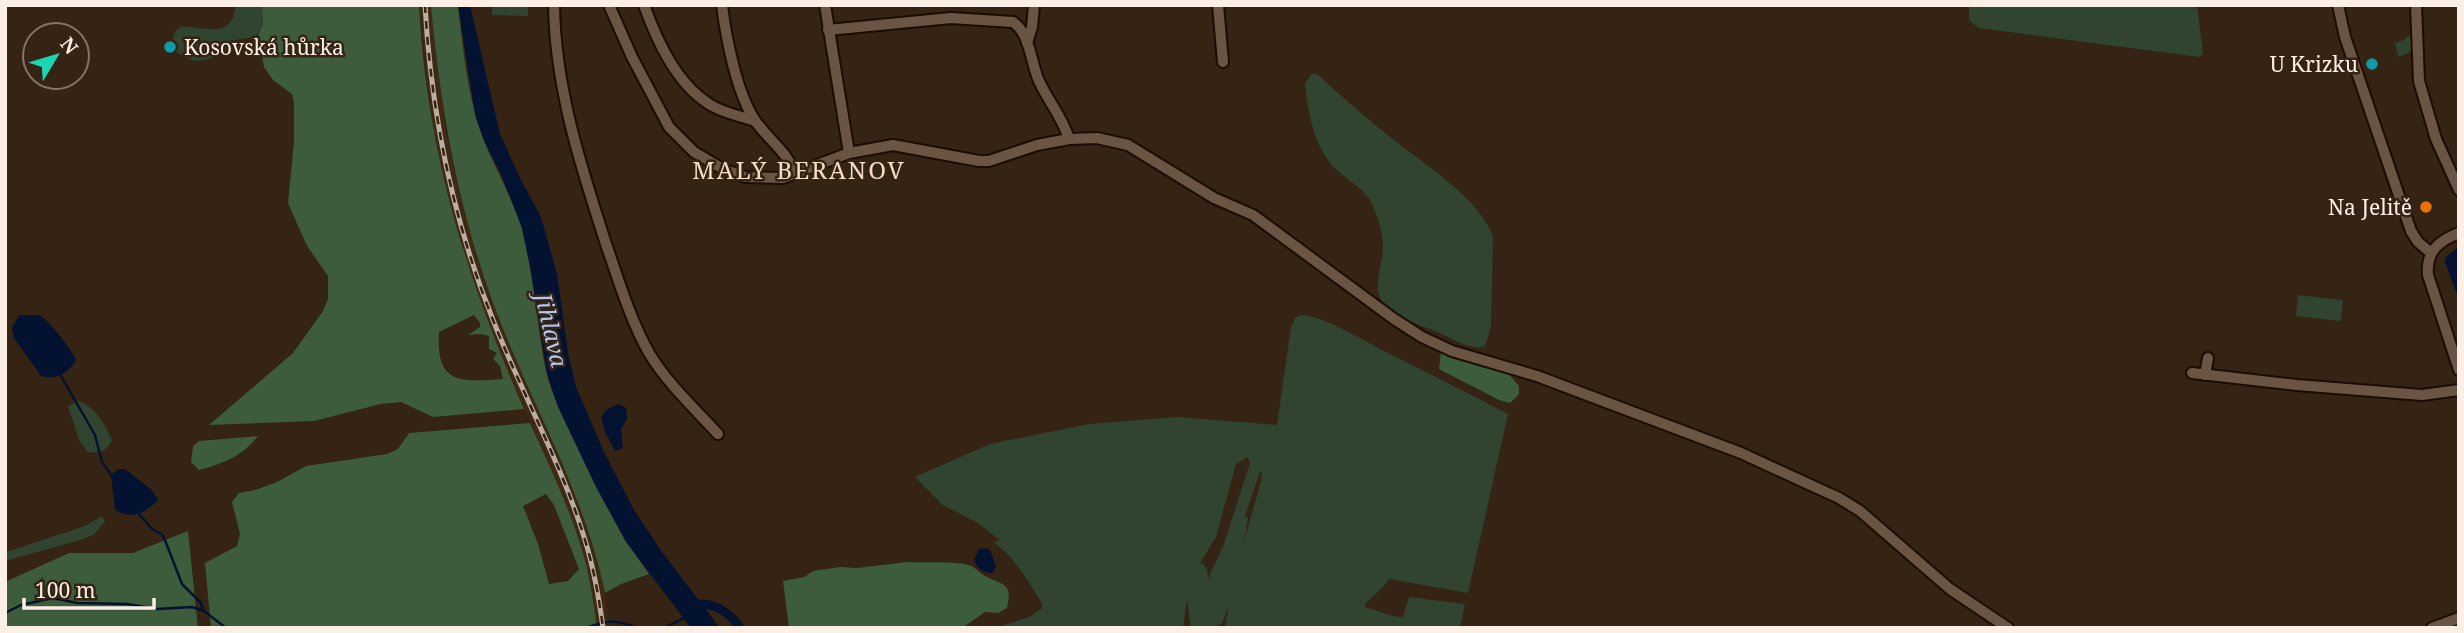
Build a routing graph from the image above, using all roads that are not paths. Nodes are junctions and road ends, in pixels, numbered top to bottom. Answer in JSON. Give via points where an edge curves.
{"nodes":[{"id":1,"x":554,"y":5,"type":"edge"},
{"id":2,"x":609,"y":5,"type":"edge"},
{"id":3,"x":644,"y":5,"type":"edge"},
{"id":4,"x":722,"y":5,"type":"edge"},
{"id":5,"x":825,"y":5,"type":"edge"},
{"id":6,"x":944,"y":5,"type":"edge"},
{"id":7,"x":1034,"y":5,"type":"edge"},
{"id":8,"x":1218,"y":5,"type":"edge"},
{"id":9,"x":2338,"y":5,"type":"edge"},
{"id":10,"x":2416,"y":5,"type":"edge"},
{"id":11,"x":946,"y":18,"type":"junction"},
{"id":12,"x":828,"y":30,"type":"junction"},
{"id":13,"x":1027,"y":43,"type":"junction"},
{"id":14,"x":1223,"y":62,"type":"dead end"},
{"id":15,"x":755,"y":121,"type":"junction"},
{"id":16,"x":1069,"y":139,"type":"junction"},
{"id":17,"x":849,"y":153,"type":"junction"},
{"id":18,"x":796,"y":174,"type":"junction"},
{"id":19,"x":2459,"y":190,"type":"edge"},
{"id":20,"x":2459,"y":233,"type":"edge"},
{"id":21,"x":2431,"y":253,"type":"junction"},
{"id":22,"x":2208,"y":358,"type":"dead end"},
{"id":23,"x":2459,"y":370,"type":"edge"},
{"id":24,"x":2192,"y":373,"type":"dead end"},
{"id":25,"x":2204,"y":375,"type":"junction"},
{"id":26,"x":2459,"y":390,"type":"edge"},
{"id":27,"x":718,"y":434,"type":"dead end"},
{"id":28,"x":2459,"y":618,"type":"edge"},
{"id":29,"x":2008,"y":628,"type":"edge"},
{"id":30,"x":2432,"y":628,"type":"edge"}],
"edges":[{"from":1,"to":27,"type":"street","via":[[574,141],[625,300],[657,366]]},
{"from":2,"to":18,"type":"street","via":[[659,111],[682,142],[715,165],[745,177]]},
{"from":3,"to":15,"type":"street","via":[[661,47],[701,98]]},
{"from":4,"to":15,"type":"street","via":[[729,48]]},
{"from":5,"to":12,"type":"street"},
{"from":6,"to":11,"type":"street"},
{"from":7,"to":13,"type":"street"},
{"from":8,"to":14,"type":"street"},
{"from":9,"to":21,"type":"street","via":[[2412,231]]},
{"from":10,"to":19,"type":"street","via":[[2419,81],[2435,139]]},
{"from":11,"to":12,"type":"street"},
{"from":11,"to":13,"type":"street","via":[[1013,22]]},
{"from":12,"to":17,"type":"street"},
{"from":13,"to":16,"type":"street","via":[[1038,79]]},
{"from":15,"to":18,"type":"street","via":[[779,145]]},
{"from":16,"to":17,"type":"street","via":[[989,161],[893,145]]},
{"from":16,"to":29,"type":"street","via":[[1117,141],[1137,150],[1214,198],[1253,215],[1394,319],[1452,351],[1538,376],[1741,453],[1839,498],[1950,589]]},
{"from":17,"to":18,"type":"street"},
{"from":20,"to":21,"type":"street","via":[[2439,242]]},
{"from":21,"to":23,"type":"street","via":[[2428,275]]},
{"from":22,"to":25,"type":"street"},
{"from":24,"to":25,"type":"street"},
{"from":25,"to":26,"type":"street","via":[[2422,395]]},
{"from":28,"to":30,"type":"street"}]}
